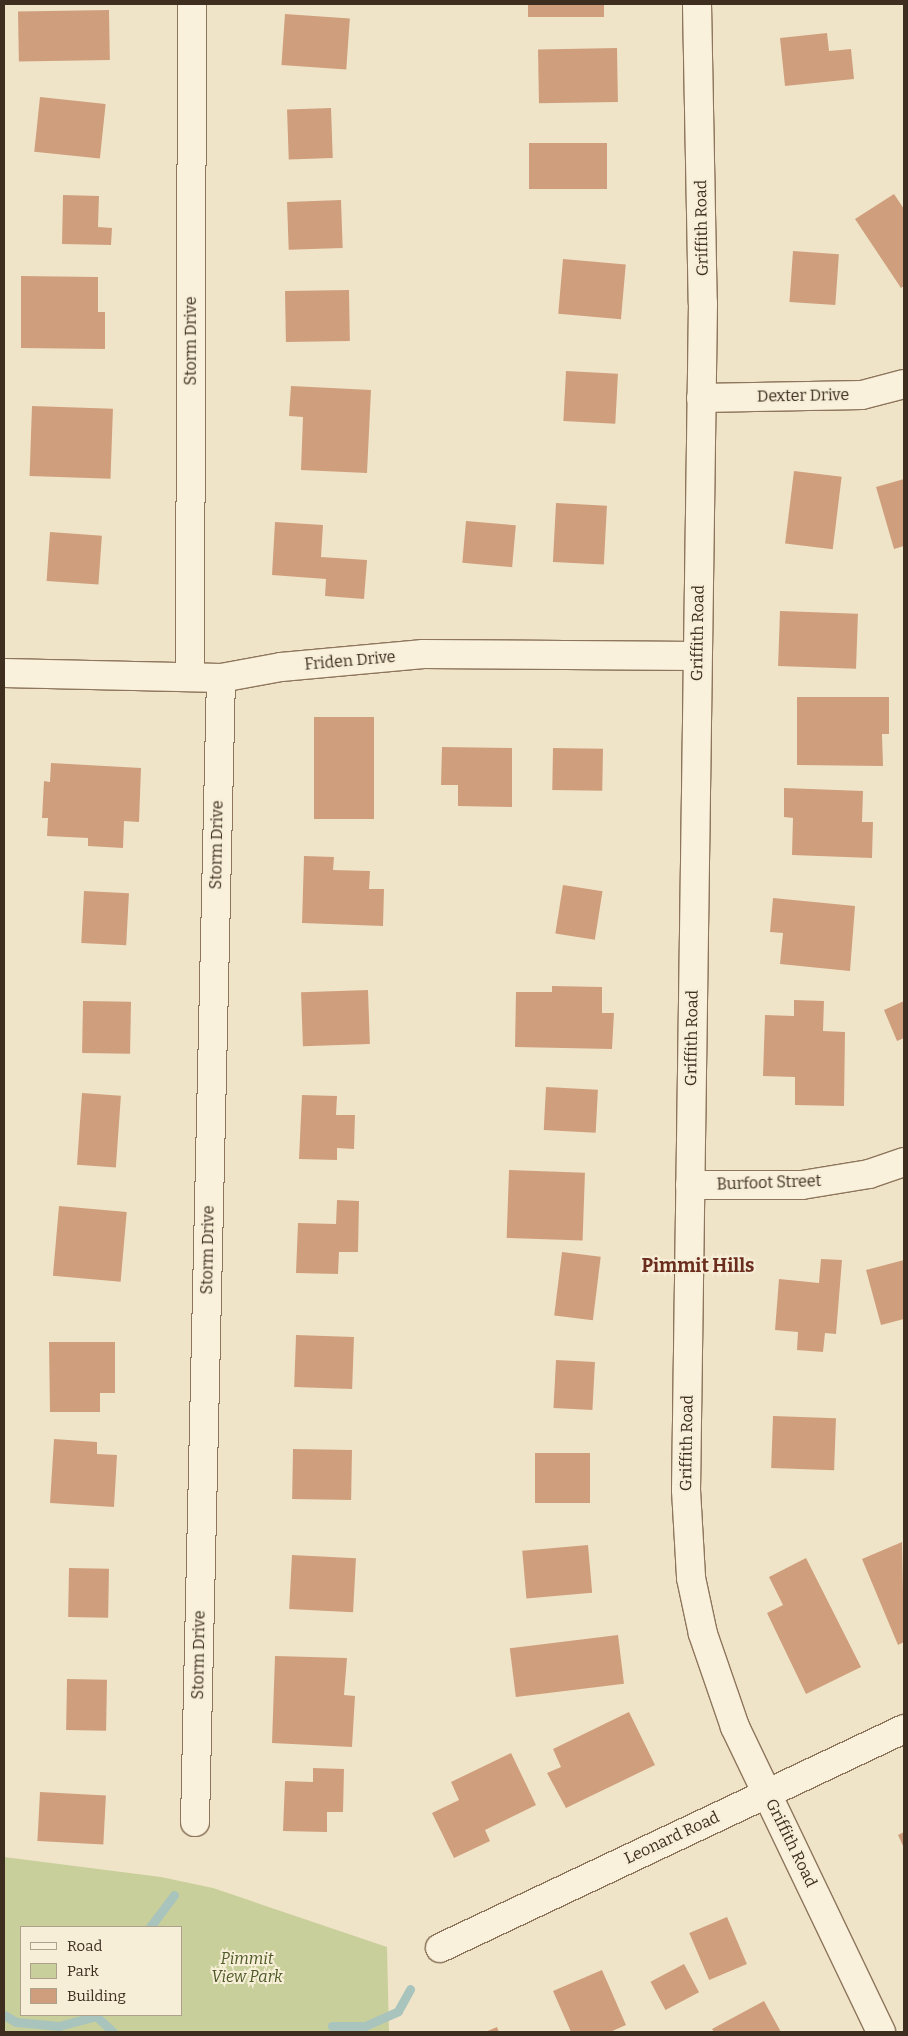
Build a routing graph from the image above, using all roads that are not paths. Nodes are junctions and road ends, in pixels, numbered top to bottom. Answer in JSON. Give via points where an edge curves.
{"nodes":[{"id":1,"x":192,"y":4,"type":"edge"},
{"id":2,"x":697,"y":4,"type":"edge"},
{"id":3,"x":904,"y":384,"type":"edge"},
{"id":4,"x":701,"y":398,"type":"junction"},
{"id":5,"x":697,"y":656,"type":"junction"},
{"id":6,"x":4,"y":673,"type":"edge"},
{"id":7,"x":190,"y":678,"type":"junction"},
{"id":8,"x":221,"y":678,"type":"junction"},
{"id":9,"x":904,"y":1162,"type":"edge"},
{"id":10,"x":690,"y":1185,"type":"junction"},
{"id":11,"x":904,"y":1729,"type":"edge"},
{"id":12,"x":768,"y":1794,"type":"junction"},
{"id":13,"x":195,"y":1822,"type":"dead end"},
{"id":14,"x":440,"y":1948,"type":"dead end"},
{"id":15,"x":882,"y":2032,"type":"edge"}],
"edges":[{"from":1,"to":7,"type":"street","name":"Storm Drive"},
{"from":2,"to":4,"type":"street","name":"Griffith Road","via":[[703,303]]},
{"from":3,"to":4,"type":"street","name":"Dexter Drive","via":[[862,395]]},
{"from":4,"to":5,"type":"street","name":"Griffith Road"},
{"from":5,"to":8,"type":"street","name":"Friden Drive","via":[[423,654],[281,667]]},
{"from":5,"to":10,"type":"street","name":"Griffith Road"},
{"from":6,"to":7,"type":"street","name":"Friden Drive"},
{"from":7,"to":8,"type":"street","name":"Friden Drive"},
{"from":8,"to":13,"type":"street","name":"Storm Drive"},
{"from":9,"to":10,"type":"street","name":"Burfoot Street","via":[[869,1174],[802,1185]]},
{"from":10,"to":12,"type":"street","name":"Griffith Road","via":[[686,1490],[691,1578],[703,1634],[726,1706]]},
{"from":11,"to":12,"type":"street","name":"Leonard Road"},
{"from":12,"to":14,"type":"street","name":"Leonard Road"},
{"from":12,"to":15,"type":"street","name":"Griffith Road"}]}
